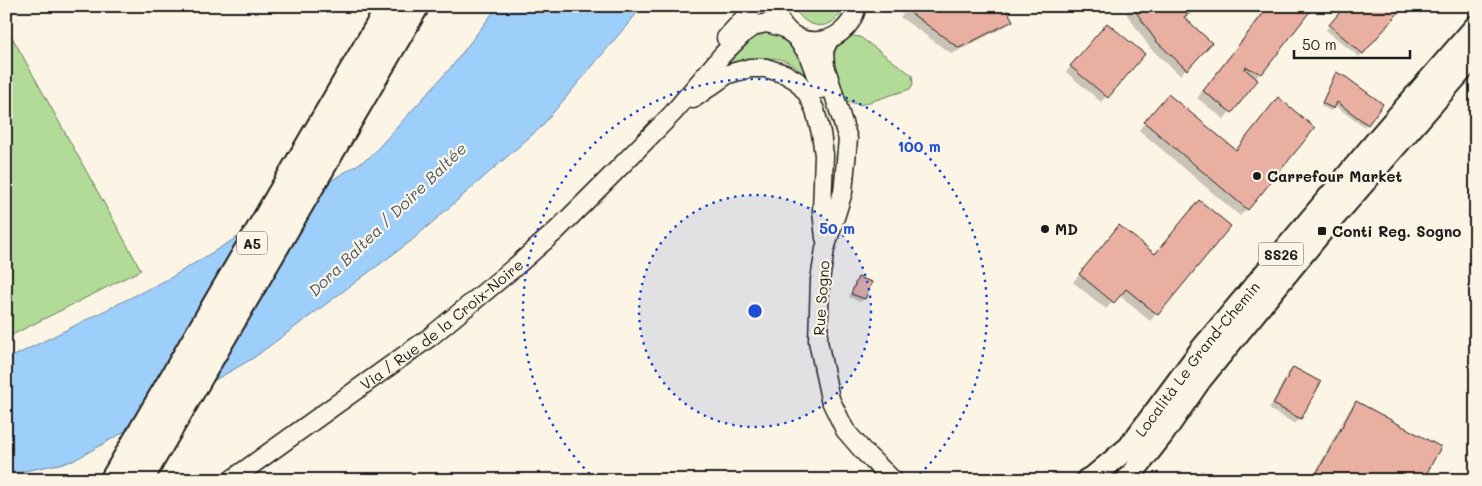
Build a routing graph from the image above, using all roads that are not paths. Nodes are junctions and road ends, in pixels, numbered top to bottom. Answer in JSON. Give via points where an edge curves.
{"nodes":[{"id":1,"x":390,"y":6,"type":"edge"},
{"id":2,"x":416,"y":6,"type":"edge"},
{"id":3,"x":755,"y":6,"type":"edge"},
{"id":4,"x":775,"y":6,"type":"edge"},
{"id":5,"x":857,"y":6,"type":"edge"},
{"id":6,"x":1476,"y":26,"type":"edge"},
{"id":7,"x":790,"y":32,"type":"junction"},
{"id":8,"x":829,"y":40,"type":"junction"},
{"id":9,"x":1476,"y":54,"type":"edge"},
{"id":10,"x":673,"y":113,"type":"junction"},
{"id":11,"x":637,"y":150,"type":"junction"},
{"id":12,"x":825,"y":240,"type":"junction"},
{"id":13,"x":113,"y":480,"type":"edge"},
{"id":14,"x":140,"y":480,"type":"edge"},
{"id":15,"x":232,"y":480,"type":"edge"},
{"id":16,"x":893,"y":480,"type":"edge"},
{"id":17,"x":1087,"y":480,"type":"edge"},
{"id":18,"x":1127,"y":480,"type":"edge"}],
"edges":[{"from":1,"to":13,"type":"highway","number":"A5"},
{"from":2,"to":14,"type":"highway","number":"A5"},
{"from":3,"to":11,"type":"street","name":"Via / Rue de la Croix-Noire","via":[[702,66]]},
{"from":4,"to":7,"type":"street","name":"Rue Sogno","via":[[779,19]]},
{"from":5,"to":8,"type":"street","via":[[850,24]]},
{"from":6,"to":17,"type":"main road","name":"Località Le Grand-Chemin","number":"SS26","via":[[1203,347],[1129,447]]},
{"from":7,"to":8,"type":"street","name":"Via / Rue de la Croix-Noire","via":[[811,41]]},
{"from":7,"to":10,"type":"street","name":"Via / Rue de la Croix-Noire","via":[[767,24],[745,32]]},
{"from":7,"to":12,"type":"street","name":"Rue Sogno","via":[[808,54],[832,130],[834,176]]},
{"from":8,"to":12,"type":"street","name":"Rue Sogno","via":[[824,50],[825,66],[848,139],[843,192]]},
{"from":9,"to":18,"type":"main road","name":"Località Le Grand-Chemin","number":"SS26","via":[[1254,314],[1201,379]]},
{"from":10,"to":11,"type":"street","name":"Via / Rue de la Croix-Noire"},
{"from":10,"to":12,"type":"street","via":[[728,74],[750,68],[766,68],[797,81],[815,110],[824,155],[822,212]]},
{"from":11,"to":15,"type":"street","name":"Via / Rue de la Croix-Noire","via":[[557,230],[430,337]]},
{"from":12,"to":16,"type":"street","name":"Rue Sogno","via":[[818,341],[830,399],[845,430]]}]}
